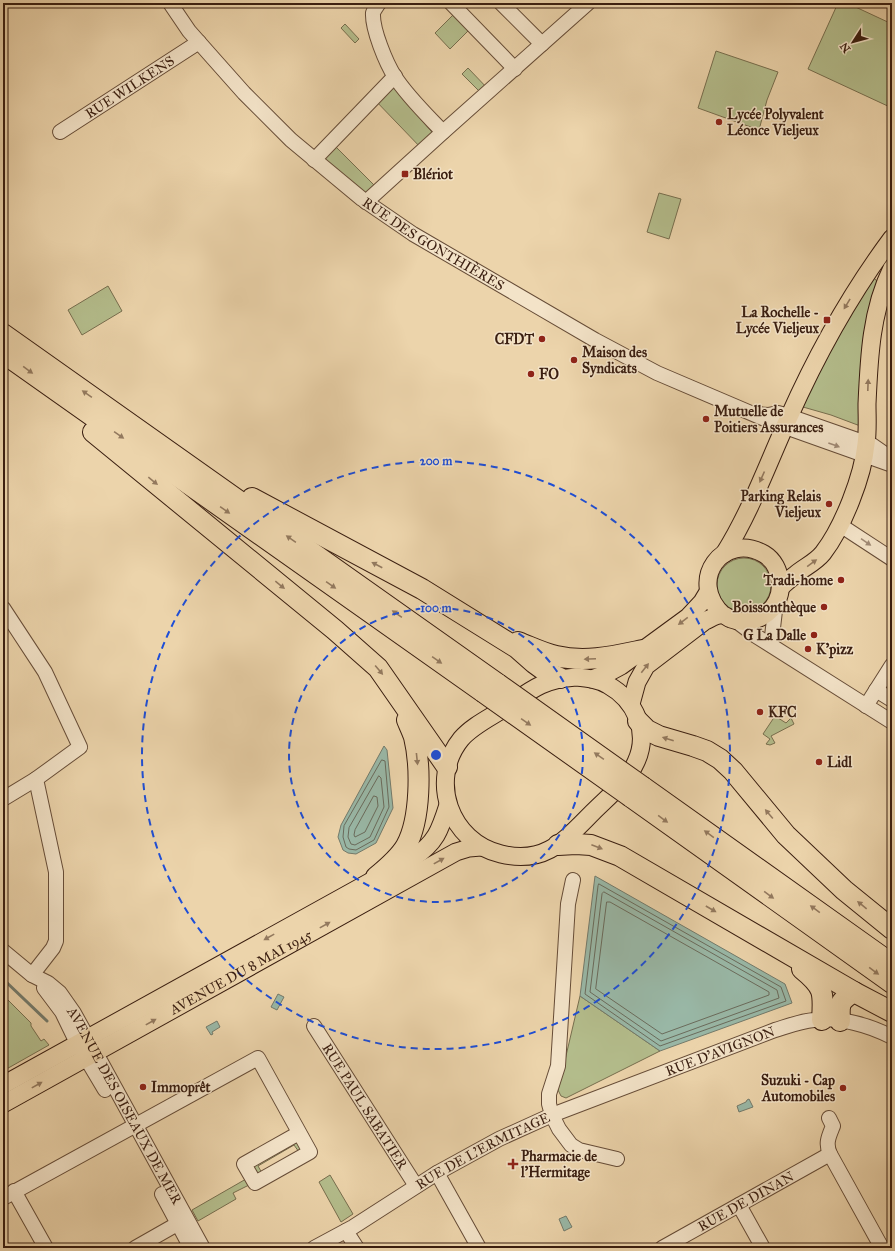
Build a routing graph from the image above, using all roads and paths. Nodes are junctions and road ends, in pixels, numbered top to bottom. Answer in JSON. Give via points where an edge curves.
{"nodes":[{"id":1,"x":379,"y":3,"type":"edge"},
{"id":2,"x":451,"y":3,"type":"edge"},
{"id":3,"x":500,"y":3,"type":"edge"},
{"id":4,"x":173,"y":4,"type":"edge"},
{"id":5,"x":579,"y":6,"type":"edge"},
{"id":6,"x":199,"y":42,"type":"junction"},
{"id":7,"x":542,"y":44,"type":"junction"},
{"id":8,"x":515,"y":69,"type":"junction"},
{"id":9,"x":395,"y":76,"type":"junction"},
{"id":10,"x":60,"y":132,"type":"dead end"},
{"id":11,"x":443,"y":132,"type":"junction"},
{"id":12,"x":314,"y":160,"type":"junction"},
{"id":13,"x":366,"y":202,"type":"junction"},
{"id":14,"x":892,"y":238,"type":"edge"},
{"id":15,"x":892,"y":268,"type":"edge"},
{"id":16,"x":888,"y":288,"type":"edge"},
{"id":17,"x":3,"y":334,"type":"edge"},
{"id":18,"x":3,"y":353,"type":"edge"},
{"id":19,"x":52,"y":388,"type":"junction"},
{"id":20,"x":786,"y":421,"type":"junction"},
{"id":21,"x":865,"y":450,"type":"junction"},
{"id":22,"x":892,"y":459,"type":"edge"},
{"id":23,"x":892,"y":465,"type":"edge"},
{"id":24,"x":188,"y":466,"type":"junction"},
{"id":25,"x":840,"y":525,"type":"junction"},
{"id":26,"x":724,"y":554,"type":"junction"},
{"id":27,"x":892,"y":559,"type":"edge"},
{"id":28,"x":708,"y":592,"type":"junction"},
{"id":29,"x":778,"y":594,"type":"junction"},
{"id":30,"x":3,"y":608,"type":"edge"},
{"id":31,"x":729,"y":618,"type":"junction"},
{"id":32,"x":484,"y":627,"type":"junction"},
{"id":33,"x":771,"y":645,"type":"junction"},
{"id":34,"x":642,"y":650,"type":"junction"},
{"id":35,"x":892,"y":665,"type":"edge"},
{"id":36,"x":560,"y":678,"type":"junction"},
{"id":37,"x":592,"y":679,"type":"junction"},
{"id":38,"x":490,"y":688,"type":"junction"},
{"id":39,"x":876,"y":690,"type":"junction"},
{"id":40,"x":397,"y":695,"type":"junction"},
{"id":41,"x":892,"y":700,"type":"edge"},
{"id":42,"x":866,"y":706,"type":"junction"},
{"id":43,"x":635,"y":713,"type":"junction"},
{"id":44,"x":892,"y":722,"type":"edge"},
{"id":45,"x":447,"y":766,"type":"junction"},
{"id":46,"x":36,"y":779,"type":"junction"},
{"id":47,"x":637,"y":792,"type":"junction"},
{"id":48,"x":3,"y":799,"type":"edge"},
{"id":49,"x":448,"y":805,"type":"junction"},
{"id":50,"x":558,"y":845,"type":"junction"},
{"id":51,"x":481,"y":847,"type":"junction"},
{"id":52,"x":376,"y":877,"type":"junction"},
{"id":53,"x":573,"y":880,"type":"dead end"},
{"id":54,"x":892,"y":929,"type":"edge"},
{"id":55,"x":771,"y":944,"type":"junction"},
{"id":56,"x":3,"y":951,"type":"edge"},
{"id":57,"x":892,"y":964,"type":"edge"},
{"id":58,"x":32,"y":975,"type":"junction"},
{"id":59,"x":892,"y":983,"type":"edge"},
{"id":60,"x":854,"y":992,"type":"junction"},
{"id":61,"x":892,"y":1012,"type":"edge"},
{"id":62,"x":831,"y":1020,"type":"junction"},
{"id":63,"x":314,"y":1026,"type":"dead end"},
{"id":64,"x":892,"y":1037,"type":"edge"},
{"id":65,"x":82,"y":1041,"type":"junction"},
{"id":66,"x":90,"y":1056,"type":"junction"},
{"id":67,"x":3,"y":1085,"type":"edge"},
{"id":68,"x":3,"y":1104,"type":"edge"},
{"id":69,"x":552,"y":1115,"type":"junction"},
{"id":70,"x":829,"y":1118,"type":"dead end"},
{"id":71,"x":131,"y":1127,"type":"junction"},
{"id":72,"x":299,"y":1133,"type":"dead end"},
{"id":73,"x":830,"y":1154,"type":"junction"},
{"id":74,"x":617,"y":1159,"type":"dead end"},
{"id":75,"x":437,"y":1173,"type":"junction"},
{"id":76,"x":416,"y":1186,"type":"junction"},
{"id":77,"x":8,"y":1194,"type":"edge"},
{"id":78,"x":738,"y":1205,"type":"junction"},
{"id":79,"x":182,"y":1221,"type":"junction"},
{"id":80,"x":346,"y":1231,"type":"junction"},
{"id":81,"x":46,"y":1248,"type":"edge"},
{"id":82,"x":135,"y":1248,"type":"edge"},
{"id":83,"x":191,"y":1248,"type":"edge"},
{"id":84,"x":203,"y":1248,"type":"edge"},
{"id":85,"x":314,"y":1248,"type":"edge"},
{"id":86,"x":357,"y":1248,"type":"edge"},
{"id":87,"x":479,"y":1248,"type":"edge"},
{"id":88,"x":662,"y":1248,"type":"edge"},
{"id":89,"x":763,"y":1248,"type":"edge"},
{"id":90,"x":882,"y":1248,"type":"edge"}],
"edges":[{"from":1,"to":9,"type":"street","via":[[373,12],[374,22],[378,39]]},
{"from":2,"to":8,"type":"street"},
{"from":3,"to":7,"type":"street"},
{"from":4,"to":6,"type":"street","name":"RUE DES GONTHIÈRES"},
{"from":5,"to":7,"type":"street"},
{"from":6,"to":10,"type":"street","name":"RUE WILKENS"},
{"from":6,"to":12,"type":"street","name":"RUE DES GONTHIÈRES","via":[[244,93]]},
{"from":7,"to":8,"type":"street"},
{"from":8,"to":11,"type":"street"},
{"from":9,"to":11,"type":"street"},
{"from":9,"to":12,"type":"street"},
{"from":11,"to":13,"type":"street"},
{"from":12,"to":13,"type":"street","name":"RUE DES GONTHIÈRES"},
{"from":13,"to":20,"type":"street","name":"RUE DES GONTHIÈRES","via":[[413,234],[607,347],[657,373],[751,413]]},
{"from":14,"to":20,"type":"main road","name":"AVENUE DU 8 MAI 1945","one_way":true,"via":[[841,314]]},
{"from":15,"to":16,"type":"main road","name":"AVENUE DU 8 MAI 1945"},
{"from":21,"to":16,"type":"main road","name":"AVENUE DU 8 MAI 1945","one_way":true,"via":[[870,347],[874,323]]},
{"from":24,"to":17,"type":"highway","one_way":true},
{"from":18,"to":19,"type":"highway","one_way":true},
{"from":19,"to":38,"type":"highway","one_way":true},
{"from":19,"to":40,"type":"highway","one_way":true,"via":[[73,415],[378,668]]},
{"from":20,"to":21,"type":"street","name":"RUE DES GONTHIÈRES"},
{"from":20,"to":26,"type":"main road","name":"AVENUE DU 8 MAI 1945","one_way":true,"via":[[738,531]]},
{"from":21,"to":22,"type":"street","name":"RUE DES GONTHIÈRES","via":[[875,447]]},
{"from":21,"to":23,"type":"street","name":"RUE DES GONTHIÈRES"},
{"from":21,"to":25,"type":"main road","name":"AVENUE DU 8 MAI 1945","via":[[859,478]]},
{"from":32,"to":24,"type":"highway","one_way":true,"via":[[422,589],[236,490],[215,476]]},
{"from":38,"to":24,"type":"highway","one_way":true},
{"from":25,"to":27,"type":"street","one_way":true},
{"from":29,"to":25,"type":"main road","name":"AVENUE DU 8 MAI 1945","one_way":true,"via":[[819,558]]},
{"from":26,"to":28,"type":"main road","name":"AVENUE DU 8 MAI 1945","via":[[712,566],[707,583]]},
{"from":26,"to":29,"type":"main road","via":[[734,549],[746,548],[757,550],[767,556],[779,575]]},
{"from":28,"to":31,"type":"main road","via":[[716,608]]},
{"from":28,"to":34,"type":"main road","name":"AVENUE DU 8 MAI 1945","one_way":true,"via":[[688,617]]},
{"from":29,"to":31,"type":"main road","name":"AVENUE DU 8 MAI 1945","via":[[771,610],[759,618],[745,622]]},
{"from":29,"to":33,"type":"street"},
{"from":30,"to":46,"type":"street","via":[[45,672],[80,747]]},
{"from":31,"to":33,"type":"street"},
{"from":43,"to":31,"type":"main road","name":"AVENUE DU 8 MAI 1945","one_way":true,"via":[[637,682],[646,666],[705,621],[714,617]]},
{"from":34,"to":32,"type":"highway","one_way":true,"via":[[608,658],[572,659],[542,652]]},
{"from":32,"to":36,"type":"highway","via":[[517,648],[545,671]]},
{"from":33,"to":42,"type":"street"},
{"from":34,"to":37,"type":"main road","name":"AVENUE DU 8 MAI 1945","via":[[608,673]]},
{"from":35,"to":39,"type":"street"},
{"from":36,"to":37,"type":"main road","name":"AVENUE DU 8 MAI 1945"},
{"from":36,"to":45,"type":"main road","name":"AVENUE DU 8 MAI 1945","via":[[541,685],[474,728],[462,738]]},
{"from":37,"to":43,"type":"main road","name":"AVENUE DU 8 MAI 1945","via":[[607,684],[620,693]]},
{"from":38,"to":47,"type":"highway","bridge":true},
{"from":39,"to":41,"type":"street"},
{"from":39,"to":42,"type":"street"},
{"from":40,"to":45,"type":"highway"},
{"from":40,"to":52,"type":"highway","one_way":true,"via":[[414,736],[417,810],[405,847]]},
{"from":42,"to":44,"type":"street"},
{"from":43,"to":50,"type":"main road","name":"AVENUE DU 8 MAI 1945","via":[[641,745],[636,762],[616,790]]},
{"from":54,"to":43,"type":"highway","one_way":true,"via":[[844,890],[786,835],[734,771],[720,759],[707,751],[647,730]]},
{"from":45,"to":49,"type":"main road","name":"AVENUE DU 8 MAI 1945"},
{"from":46,"to":48,"type":"street"},
{"from":46,"to":58,"type":"street","via":[[56,872],[56,941]]},
{"from":57,"to":47,"type":"highway","one_way":true},
{"from":47,"to":59,"type":"highway","one_way":true},
{"from":49,"to":51,"type":"main road","name":"AVENUE DU 8 MAI 1945","via":[[460,829]]},
{"from":49,"to":52,"type":"main road","name":"AVENUE DU 8 MAI 1945","via":[[438,834],[431,843],[413,858]]},
{"from":50,"to":51,"type":"main road","name":"AVENUE DU 8 MAI 1945","via":[[541,854],[528,857],[511,857]]},
{"from":50,"to":55,"type":"highway","one_way":true,"via":[[591,844],[620,856]]},
{"from":66,"to":51,"type":"main road","name":"AVENUE DU 8 MAI 1945","one_way":true,"via":[[456,852]]},
{"from":52,"to":65,"type":"main road","name":"AVENUE DU 8 MAI 1945","one_way":true},
{"from":53,"to":69,"type":"street","name":"RUE DE L'ERMITAGE","via":[[568,904],[558,1066],[549,1094]]},
{"from":55,"to":60,"type":"highway"},
{"from":55,"to":62,"type":"highway","via":[[815,980],[820,987]]},
{"from":56,"to":58,"type":"street","name":"AVENUE DES OISEAUX DE MER"},
{"from":58,"to":65,"type":"street","name":"AVENUE DES OISEAUX DE MER","via":[[60,993],[74,1013]]},
{"from":60,"to":61,"type":"highway"},
{"from":60,"to":62,"type":"highway","via":[[845,997]]},
{"from":62,"to":64,"type":"street","name":"RUE D'AVIGNON","via":[[863,1025]]},
{"from":62,"to":69,"type":"street","name":"RUE D'AVIGNON","via":[[800,1023],[775,1030]]},
{"from":63,"to":76,"type":"street","name":"RUE PAUL SABATIER"},
{"from":65,"to":66,"type":"street","name":"AVENUE DES OISEAUX DE MER"},
{"from":65,"to":67,"type":"main road","name":"AVENUE DU 8 MAI 1945"},
{"from":68,"to":66,"type":"main road","name":"AVENUE DU 8 MAI 1945","one_way":true},
{"from":66,"to":71,"type":"street","name":"AVENUE DES OISEAUX DE MER","via":[[96,1074]]},
{"from":69,"to":74,"type":"street","via":[[571,1145],[579,1150]]},
{"from":69,"to":75,"type":"street","name":"RUE DE L'ERMITAGE","via":[[499,1139]]},
{"from":70,"to":73,"type":"street","via":[[833,1126],[827,1141]]},
{"from":71,"to":72,"type":"street","via":[[258,1058]]},
{"from":71,"to":77,"type":"street"},
{"from":71,"to":79,"type":"street","name":"AVENUE DES OISEAUX DE MER"},
{"from":73,"to":78,"type":"street","name":"RUE DE DINAN"},
{"from":73,"to":90,"type":"street"},
{"from":75,"to":76,"type":"street","name":"RUE DE L'ERMITAGE"},
{"from":75,"to":87,"type":"street"},
{"from":76,"to":80,"type":"street","name":"RUE DE L'ERMITAGE"},
{"from":77,"to":81,"type":"street"},
{"from":78,"to":88,"type":"street","name":"RUE DE DINAN"},
{"from":78,"to":89,"type":"street"},
{"from":79,"to":82,"type":"street"},
{"from":79,"to":83,"type":"street","name":"AVENUE DES OISEAUX DE MER"},
{"from":79,"to":84,"type":"street","name":"AVENUE DES OISEAUX DE MER"},
{"from":80,"to":85,"type":"street","name":"RUE DE L'ERMITAGE"},
{"from":80,"to":86,"type":"street"}]}
